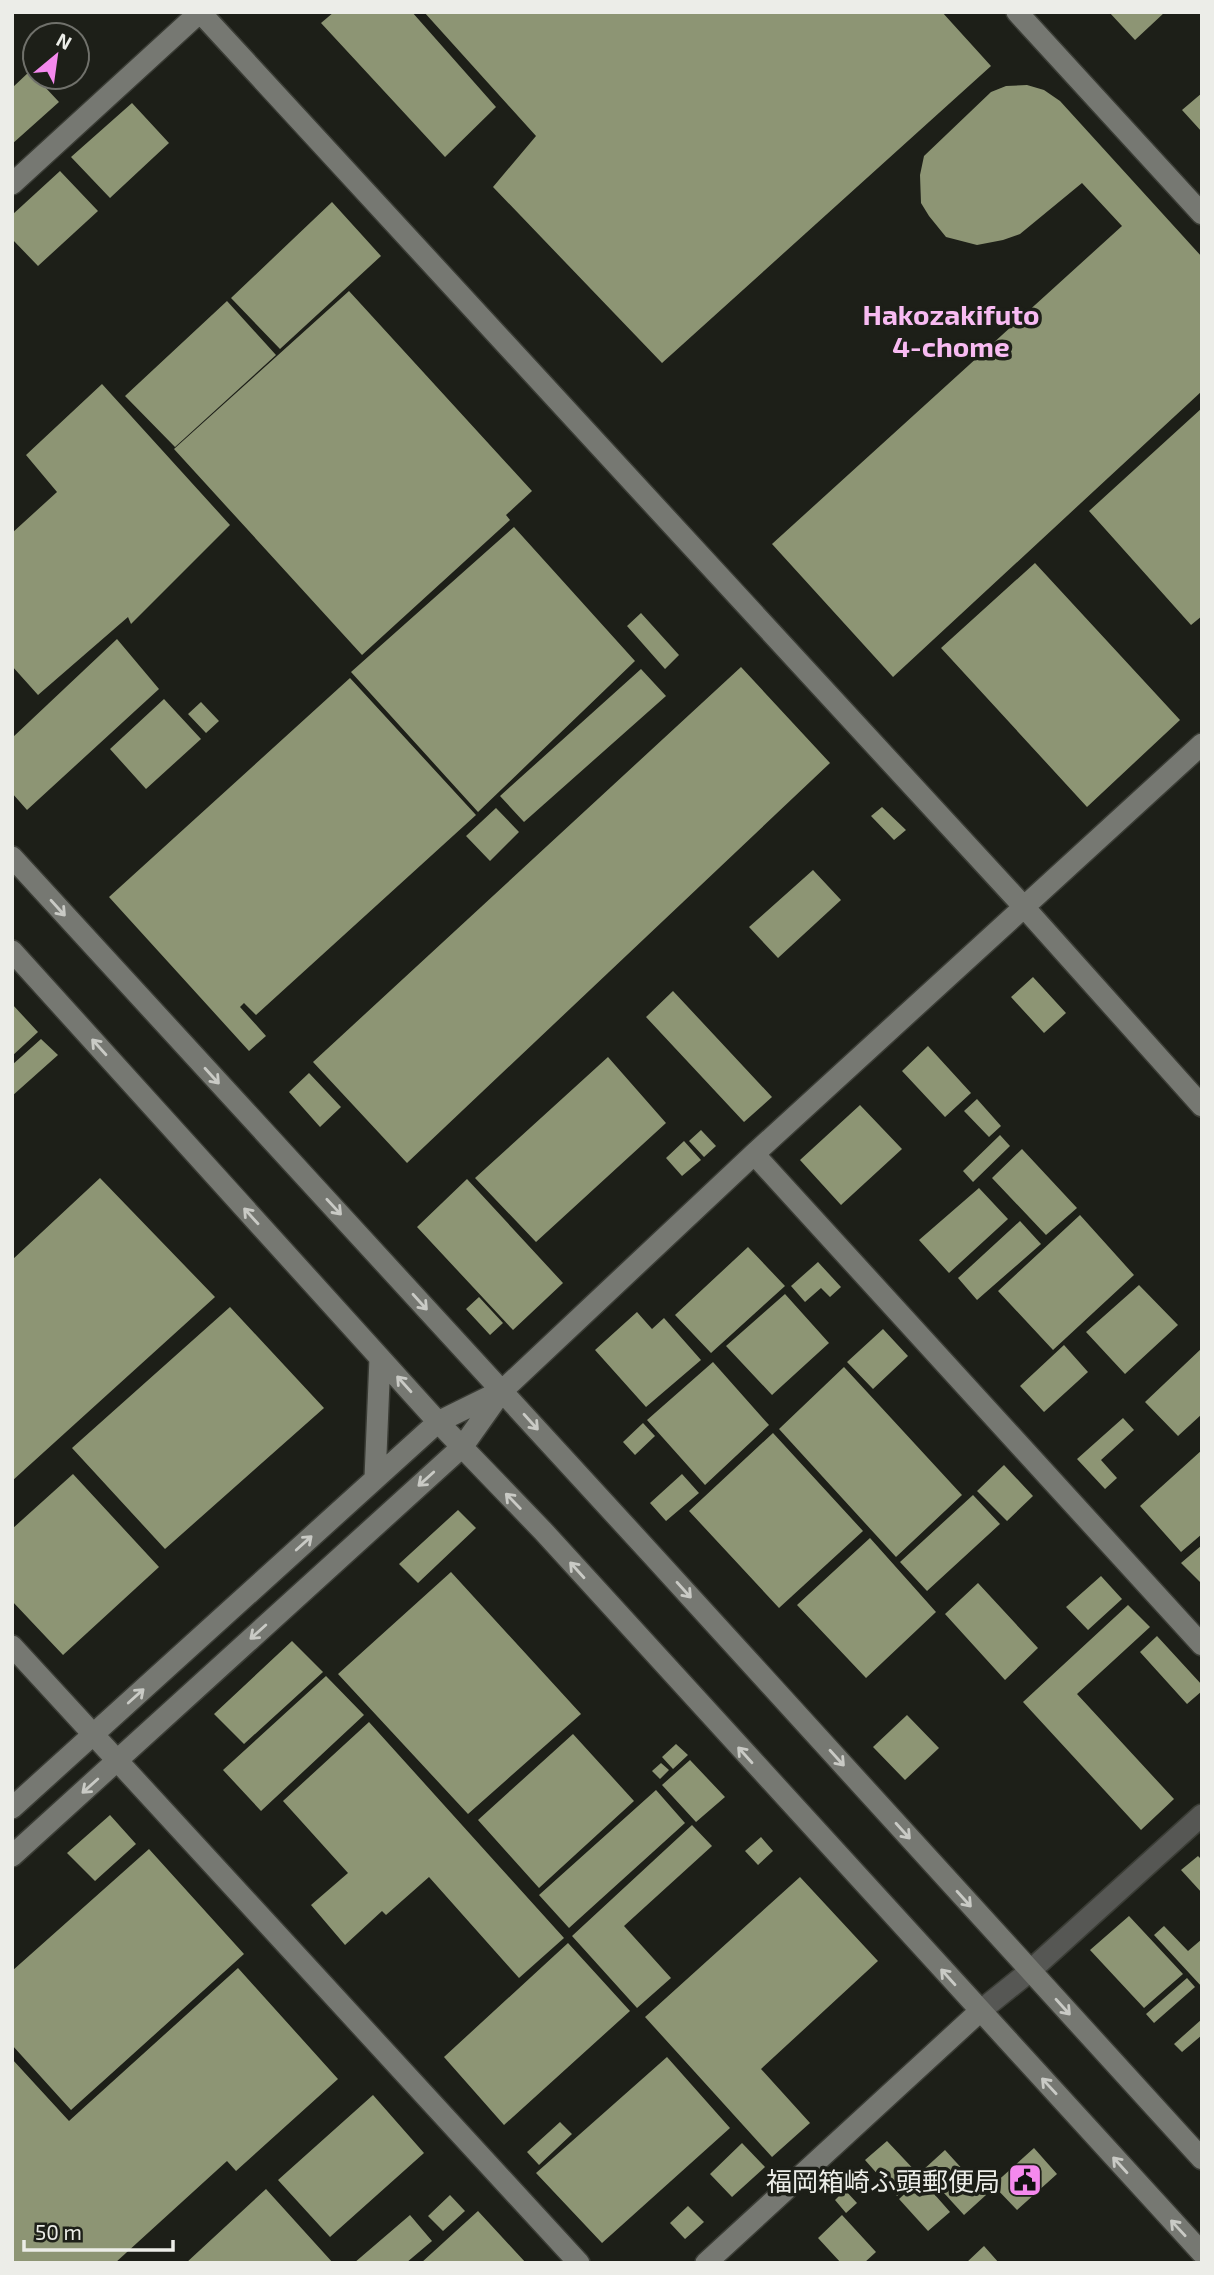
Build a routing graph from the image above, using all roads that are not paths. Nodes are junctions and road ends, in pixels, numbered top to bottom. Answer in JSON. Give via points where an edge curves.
{"nodes":[{"id":1,"x":200,"y":12,"type":"edge"},
{"id":2,"x":1017,"y":12,"type":"edge"},
{"id":3,"x":12,"y":184,"type":"edge"},
{"id":4,"x":1202,"y":214,"type":"edge"},
{"id":5,"x":1202,"y":744,"type":"edge"},
{"id":6,"x":12,"y":858,"type":"edge"},
{"id":7,"x":1024,"y":907,"type":"junction"},
{"id":8,"x":12,"y":951,"type":"edge"},
{"id":9,"x":1202,"y":1106,"type":"edge"},
{"id":10,"x":754,"y":1154,"type":"junction"},
{"id":11,"x":380,"y":1359,"type":"junction"},
{"id":12,"x":502,"y":1391,"type":"junction"},
{"id":13,"x":438,"y":1422,"type":"junction"},
{"id":14,"x":463,"y":1446,"type":"junction"},
{"id":15,"x":375,"y":1478,"type":"junction"},
{"id":16,"x":12,"y":1646,"type":"edge"},
{"id":17,"x":1202,"y":1646,"type":"edge"},
{"id":18,"x":93,"y":1735,"type":"junction"},
{"id":19,"x":117,"y":1761,"type":"junction"},
{"id":20,"x":12,"y":1808,"type":"edge"},
{"id":21,"x":1202,"y":1815,"type":"edge"},
{"id":22,"x":12,"y":1856,"type":"edge"},
{"id":23,"x":1030,"y":1971,"type":"junction"},
{"id":24,"x":979,"y":2012,"type":"junction"},
{"id":25,"x":1202,"y":2159,"type":"edge"},
{"id":26,"x":1202,"y":2253,"type":"edge"},
{"id":27,"x":579,"y":2263,"type":"edge"},
{"id":28,"x":706,"y":2263,"type":"edge"}],
"edges":[{"from":1,"to":3,"type":"street"},
{"from":1,"to":7,"type":"street"},
{"from":2,"to":4,"type":"street"},
{"from":5,"to":7,"type":"street"},
{"from":6,"to":12,"type":"street","one_way":true},
{"from":7,"to":9,"type":"street"},
{"from":7,"to":10,"type":"street"},
{"from":11,"to":8,"type":"street","one_way":true},
{"from":10,"to":12,"type":"street"},
{"from":10,"to":17,"type":"street"},
{"from":13,"to":11,"type":"street","one_way":true},
{"from":11,"to":15,"type":"street"},
{"from":12,"to":13,"type":"street"},
{"from":12,"to":14,"type":"street"},
{"from":12,"to":23,"type":"street","one_way":true},
{"from":13,"to":14,"type":"street"},
{"from":13,"to":15,"type":"street"},
{"from":14,"to":19,"type":"street","one_way":true},
{"from":24,"to":14,"type":"street","one_way":true},
{"from":18,"to":15,"type":"street","one_way":true},
{"from":16,"to":18,"type":"street"},
{"from":18,"to":19,"type":"street"},
{"from":18,"to":20,"type":"street"},
{"from":19,"to":22,"type":"street","one_way":true},
{"from":19,"to":27,"type":"street"},
{"from":21,"to":23,"type":"street"},
{"from":23,"to":24,"type":"street"},
{"from":23,"to":25,"type":"street","one_way":true},
{"from":26,"to":24,"type":"street","one_way":true},
{"from":24,"to":28,"type":"street"}]}
